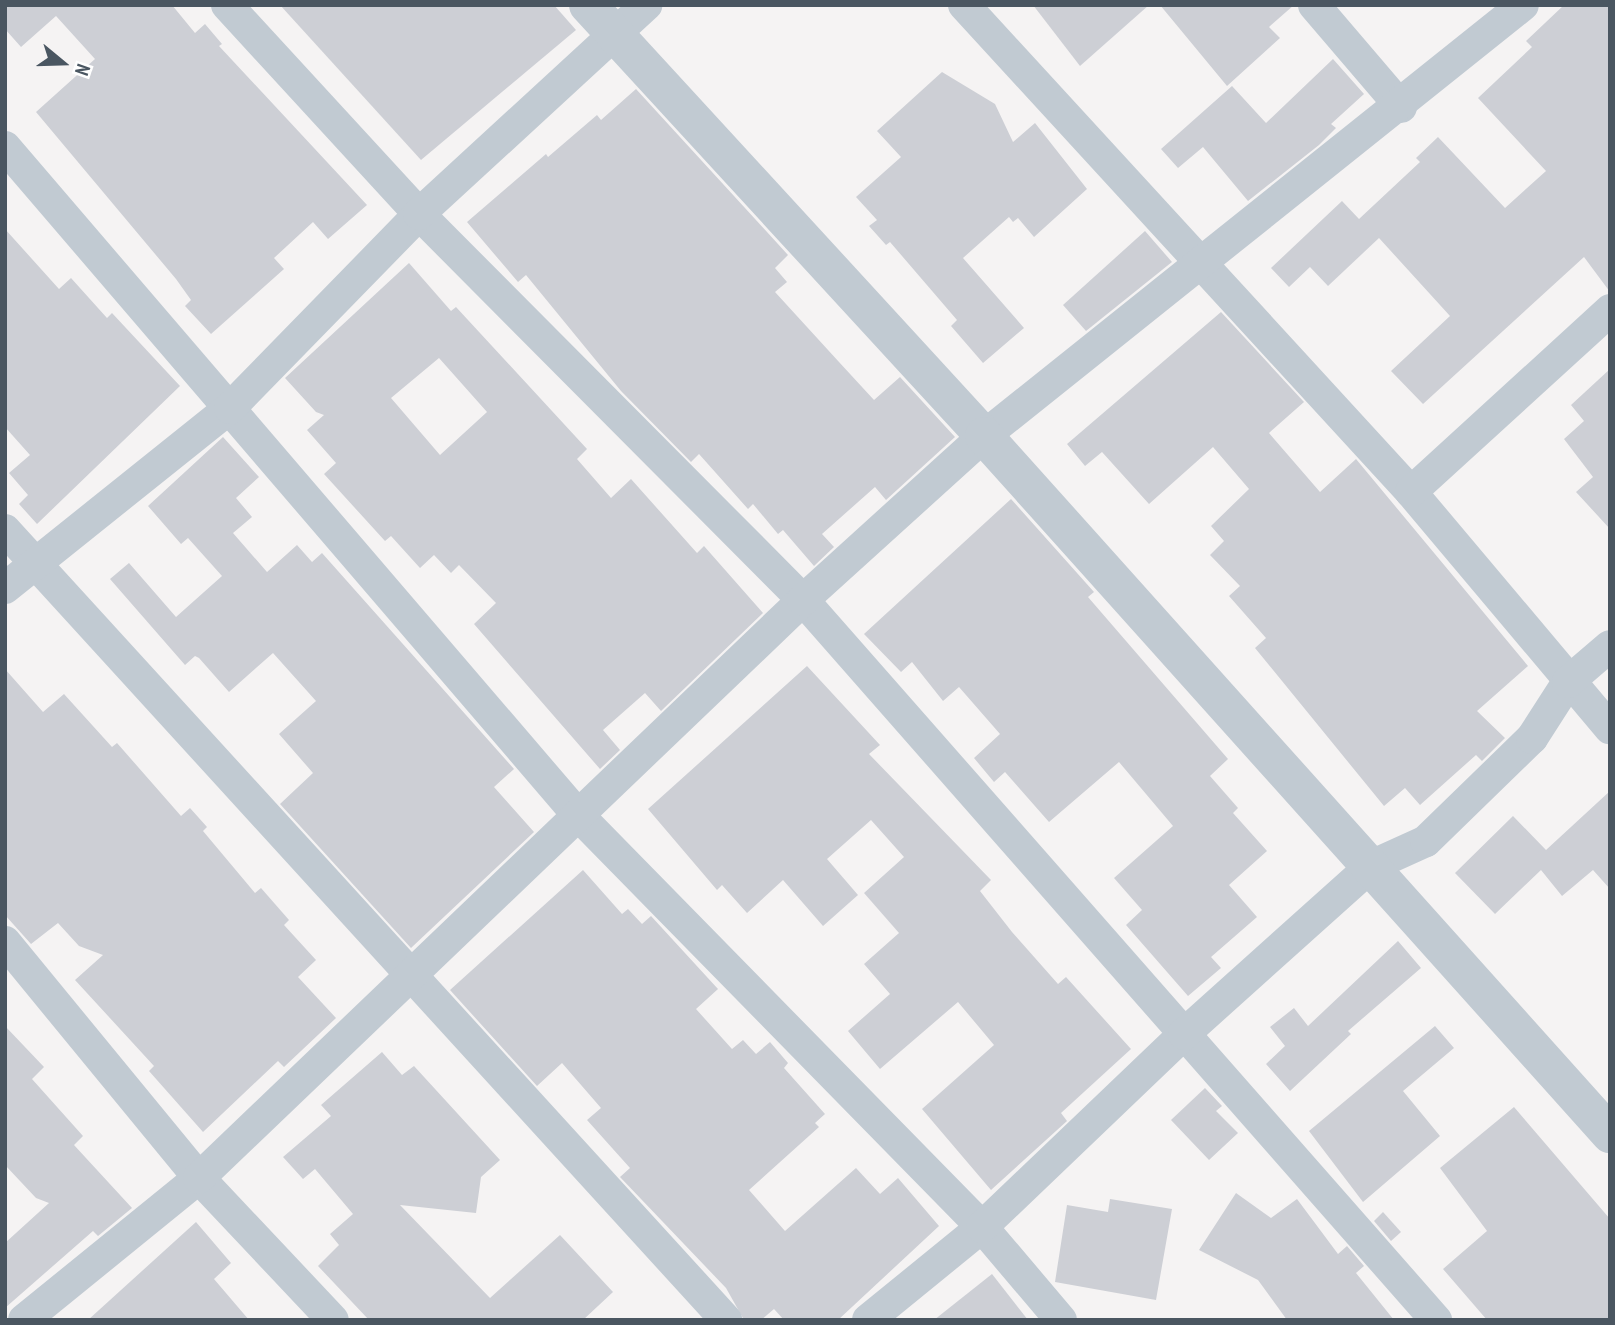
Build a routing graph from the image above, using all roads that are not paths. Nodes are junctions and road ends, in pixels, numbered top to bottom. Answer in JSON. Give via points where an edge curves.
{"nodes":[{"id":1,"x":227,"y":5,"type":"edge"},
{"id":2,"x":587,"y":5,"type":"edge"},
{"id":3,"x":646,"y":5,"type":"edge"},
{"id":4,"x":964,"y":5,"type":"edge"},
{"id":5,"x":1314,"y":5,"type":"edge"},
{"id":6,"x":1523,"y":5,"type":"edge"},
{"id":7,"x":613,"y":34,"type":"junction"},
{"id":8,"x":1401,"y":107,"type":"junction"},
{"id":9,"x":5,"y":147,"type":"edge"},
{"id":10,"x":419,"y":214,"type":"junction"},
{"id":11,"x":1200,"y":260,"type":"junction"},
{"id":12,"x":1610,"y":310,"type":"edge"},
{"id":13,"x":230,"y":408,"type":"junction"},
{"id":14,"x":984,"y":436,"type":"junction"},
{"id":15,"x":1411,"y":492,"type":"junction"},
{"id":16,"x":5,"y":530,"type":"edge"},
{"id":17,"x":34,"y":562,"type":"junction"},
{"id":18,"x":5,"y":588,"type":"edge"},
{"id":19,"x":803,"y":600,"type":"junction"},
{"id":20,"x":1610,"y":646,"type":"edge"},
{"id":21,"x":1568,"y":682,"type":"junction"},
{"id":22,"x":1610,"y":728,"type":"edge"},
{"id":23,"x":578,"y":815,"type":"junction"},
{"id":24,"x":1371,"y":866,"type":"junction"},
{"id":25,"x":5,"y":942,"type":"edge"},
{"id":26,"x":411,"y":979,"type":"junction"},
{"id":27,"x":1184,"y":1034,"type":"junction"},
{"id":28,"x":1610,"y":1134,"type":"edge"},
{"id":29,"x":199,"y":1178,"type":"junction"},
{"id":30,"x":982,"y":1227,"type":"junction"},
{"id":31,"x":24,"y":1320,"type":"edge"},
{"id":32,"x":333,"y":1320,"type":"edge"},
{"id":33,"x":726,"y":1320,"type":"edge"},
{"id":34,"x":868,"y":1320,"type":"edge"},
{"id":35,"x":1061,"y":1320,"type":"edge"},
{"id":36,"x":1436,"y":1320,"type":"edge"}],
"edges":[{"from":1,"to":10,"type":"street"},
{"from":2,"to":7,"type":"street"},
{"from":3,"to":7,"type":"street"},
{"from":4,"to":11,"type":"street"},
{"from":5,"to":8,"type":"street"},
{"from":6,"to":8,"type":"street"},
{"from":7,"to":10,"type":"street"},
{"from":7,"to":14,"type":"street"},
{"from":8,"to":11,"type":"street"},
{"from":9,"to":13,"type":"street"},
{"from":10,"to":13,"type":"street"},
{"from":10,"to":19,"type":"street"},
{"from":11,"to":14,"type":"street"},
{"from":11,"to":15,"type":"street"},
{"from":12,"to":15,"type":"street"},
{"from":13,"to":17,"type":"street"},
{"from":13,"to":23,"type":"street"},
{"from":14,"to":19,"type":"street"},
{"from":14,"to":24,"type":"street"},
{"from":15,"to":21,"type":"street"},
{"from":16,"to":17,"type":"street"},
{"from":17,"to":18,"type":"street"},
{"from":17,"to":26,"type":"street"},
{"from":19,"to":23,"type":"street"},
{"from":19,"to":27,"type":"street"},
{"from":20,"to":21,"type":"street"},
{"from":21,"to":22,"type":"street"},
{"from":21,"to":24,"type":"street","via":[[1532,738],[1426,841]]},
{"from":23,"to":26,"type":"street"},
{"from":23,"to":30,"type":"street"},
{"from":24,"to":27,"type":"street"},
{"from":24,"to":28,"type":"street"},
{"from":25,"to":29,"type":"street"},
{"from":26,"to":29,"type":"street"},
{"from":26,"to":33,"type":"street"},
{"from":27,"to":30,"type":"street"},
{"from":27,"to":36,"type":"street"},
{"from":29,"to":31,"type":"street"},
{"from":29,"to":32,"type":"street"},
{"from":30,"to":34,"type":"street"},
{"from":30,"to":35,"type":"street"}]}
